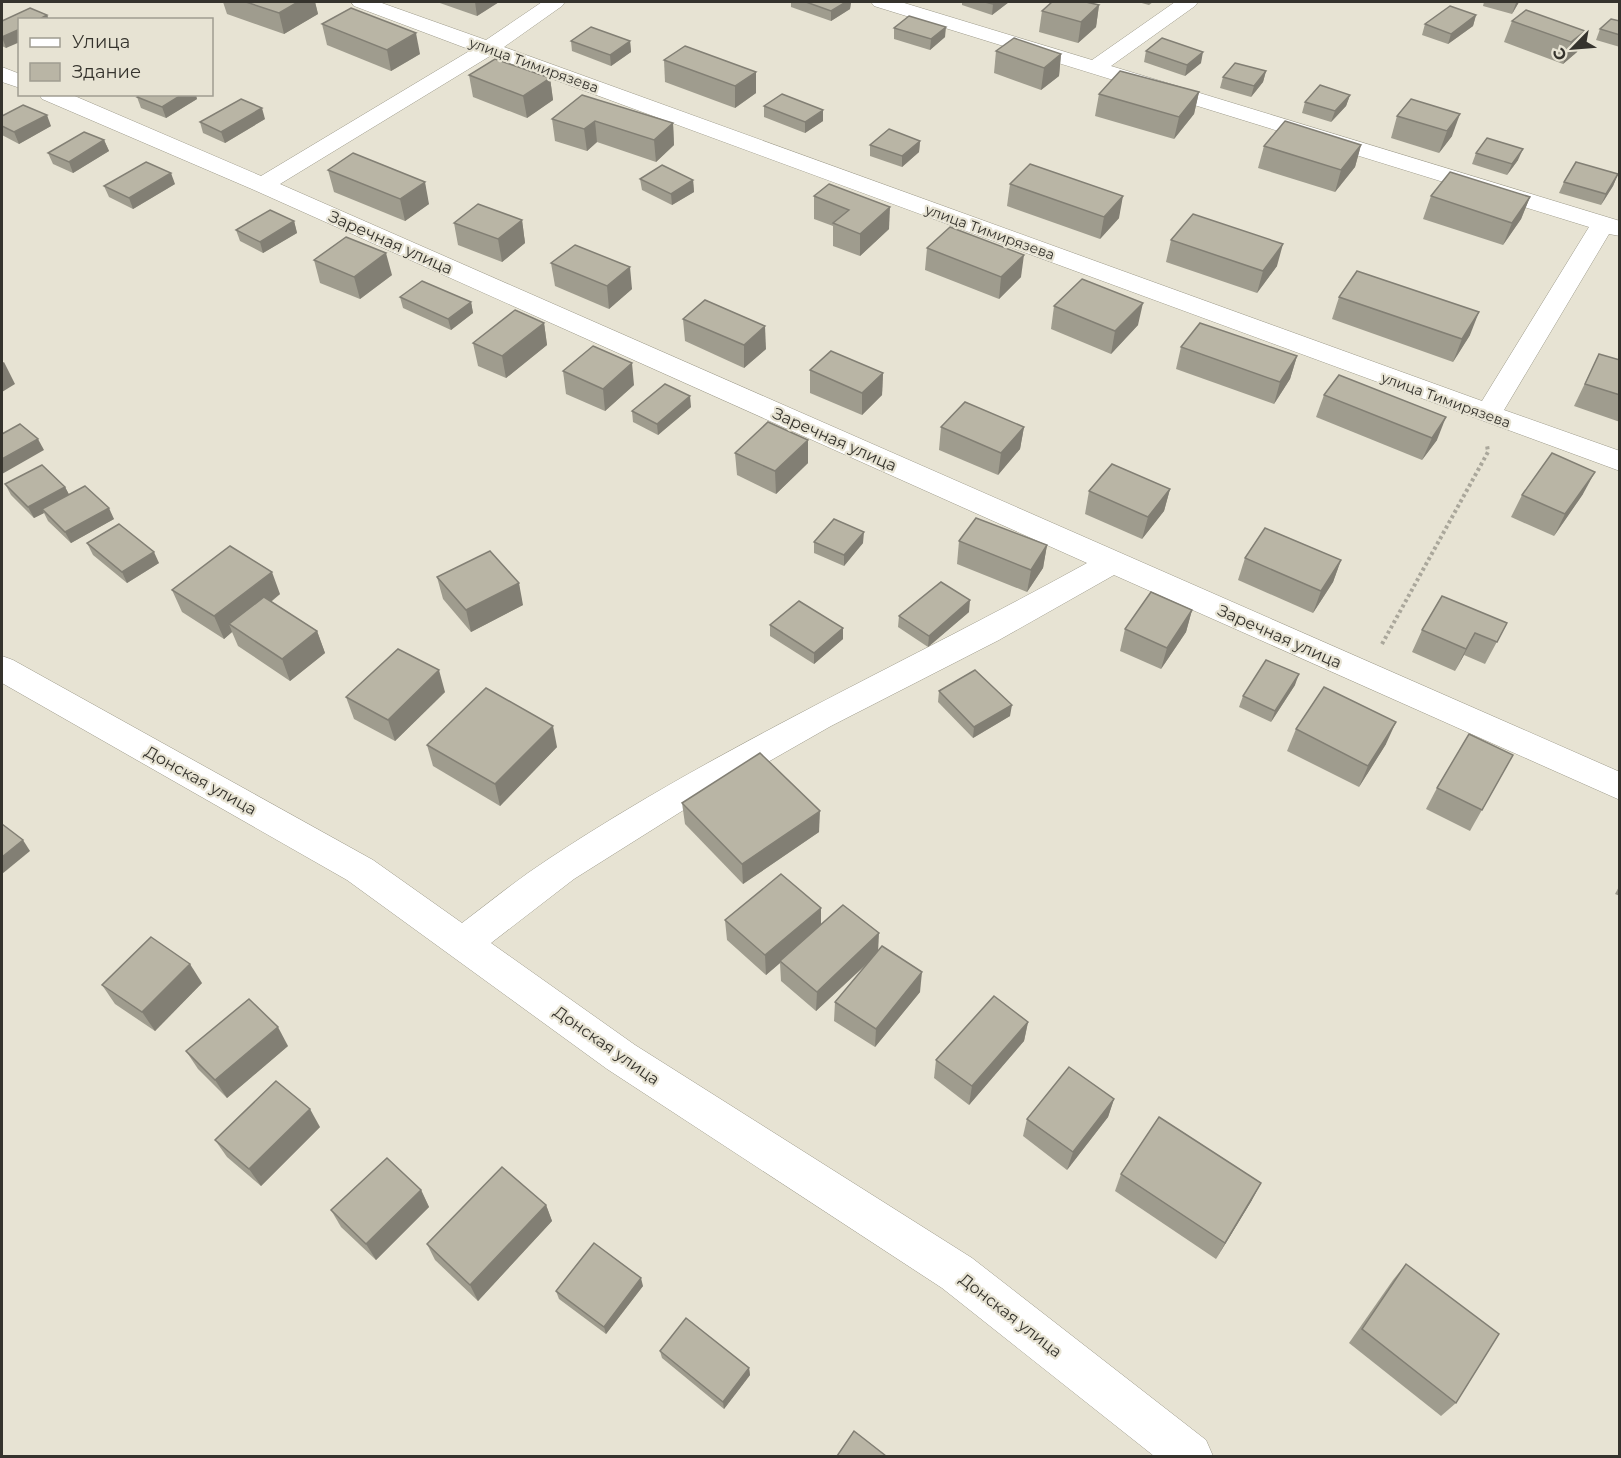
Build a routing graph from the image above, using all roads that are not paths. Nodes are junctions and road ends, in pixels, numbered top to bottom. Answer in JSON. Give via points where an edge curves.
{"nodes":[{"id":1,"x":361,"y":2,"type":"edge"},
{"id":2,"x":555,"y":2,"type":"edge"},
{"id":3,"x":881,"y":2,"type":"edge"},
{"id":4,"x":1188,"y":2,"type":"edge"},
{"id":5,"x":489,"y":48,"type":"junction"},
{"id":6,"x":1094,"y":68,"type":"junction"},
{"id":7,"x":2,"y":74,"type":"edge"},
{"id":8,"x":18,"y":80,"type":"edge"},
{"id":9,"x":55,"y":96,"type":"edge"},
{"id":10,"x":262,"y":185,"type":"junction"},
{"id":11,"x":1611,"y":226,"type":"edge"},
{"id":12,"x":1487,"y":415,"type":"junction"},
{"id":13,"x":1620,"y":462,"type":"edge"},
{"id":14,"x":1113,"y":562,"type":"junction"},
{"id":15,"x":2,"y":668,"type":"edge"},
{"id":16,"x":1620,"y":787,"type":"edge"},
{"id":17,"x":463,"y":943,"type":"junction"},
{"id":18,"x":1190,"y":1456,"type":"edge"}],
"edges":[{"from":1,"to":5,"type":"street","name":"улица Тимирязева"},
{"from":2,"to":5,"type":"street"},
{"from":3,"to":6,"type":"street"},
{"from":4,"to":6,"type":"street"},
{"from":5,"to":10,"type":"street"},
{"from":5,"to":12,"type":"street","name":"улица Тимирязева"},
{"from":6,"to":11,"type":"street"},
{"from":7,"to":8,"type":"street"},
{"from":9,"to":10,"type":"street","name":"Заречная улица"},
{"from":10,"to":14,"type":"street","name":"Заречная улица"},
{"from":11,"to":12,"type":"street"},
{"from":12,"to":13,"type":"street","name":"улица Тимирязева"},
{"from":14,"to":16,"type":"street","name":"Заречная улица"},
{"from":14,"to":17,"type":"street","via":[[988,632],[819,717],[670,801],[561,869]]},
{"from":15,"to":17,"type":"street","name":"Донская улица","via":[[360,870]]},
{"from":17,"to":18,"type":"street","name":"Донская улица","via":[[621,1057],[957,1273]]}]}
